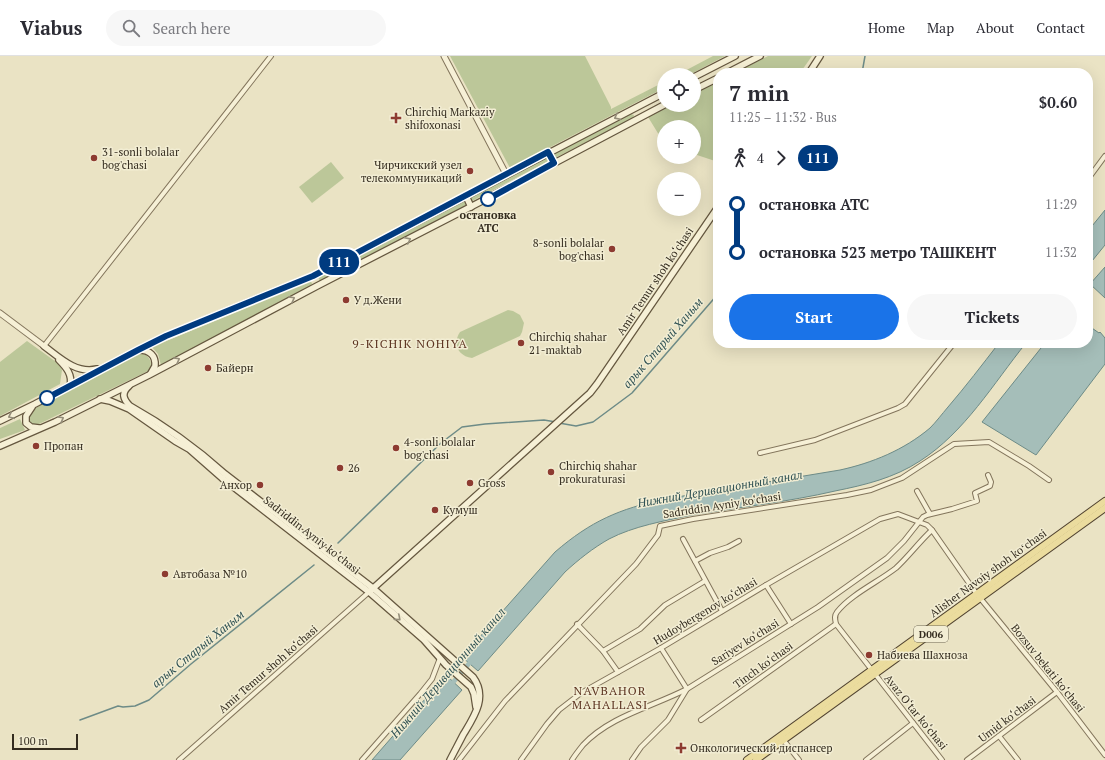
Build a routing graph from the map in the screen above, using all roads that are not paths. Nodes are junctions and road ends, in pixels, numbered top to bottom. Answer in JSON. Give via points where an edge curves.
{"nodes":[{"id":1,"x":272,"y":56,"type":"edge"},
{"id":2,"x":444,"y":56,"type":"edge"},
{"id":3,"x":735,"y":56,"type":"edge"},
{"id":4,"x":760,"y":56,"type":"edge"},
{"id":5,"x":820,"y":56,"type":"edge"},
{"id":6,"x":712,"y":68,"type":"joint"},
{"id":7,"x":737,"y":68,"type":"edge"},
{"id":8,"x":812,"y":68,"type":"edge"},
{"id":9,"x":701,"y":74,"type":"edge"},
{"id":10,"x":713,"y":80,"type":"edge"},
{"id":11,"x":701,"y":86,"type":"edge"},
{"id":12,"x":657,"y":96,"type":"edge"},
{"id":13,"x":633,"y":108,"type":"junction"},
{"id":14,"x":657,"y":108,"type":"edge"},
{"id":15,"x":638,"y":118,"type":"junction"},
{"id":16,"x":548,"y":152,"type":"junction"},
{"id":17,"x":1105,"y":156,"type":"edge"},
{"id":18,"x":554,"y":163,"type":"junction"},
{"id":19,"x":1093,"y":172,"type":"edge"},
{"id":20,"x":506,"y":174,"type":"junction"},
{"id":21,"x":466,"y":196,"type":"junction"},
{"id":22,"x":471,"y":207,"type":"junction"},
{"id":23,"x":713,"y":214,"type":"edge"},
{"id":24,"x":313,"y":276,"type":"junction"},
{"id":25,"x":317,"y":286,"type":"junction"},
{"id":26,"x":0,"y":313,"type":"edge"},
{"id":27,"x":44,"y":346,"type":"junction"},
{"id":28,"x":950,"y":348,"type":"edge"},
{"id":29,"x":138,"y":350,"type":"junction"},
{"id":30,"x":104,"y":368,"type":"junction"},
{"id":31,"x":149,"y":375,"type":"junction"},
{"id":32,"x":136,"y":381,"type":"junction"},
{"id":33,"x":70,"y":386,"type":"junction"},
{"id":34,"x":99,"y":399,"type":"junction"},
{"id":35,"x":36,"y":404,"type":"junction"},
{"id":36,"x":0,"y":421,"type":"edge"},
{"id":37,"x":46,"y":426,"type":"junction"},
{"id":38,"x":0,"y":446,"type":"edge"},
{"id":39,"x":760,"y":453,"type":"dead end"},
{"id":40,"x":988,"y":475,"type":"dead end"},
{"id":41,"x":1049,"y":480,"type":"dead end"},
{"id":42,"x":917,"y":491,"type":"dead end"},
{"id":43,"x":1105,"y":501,"type":"edge"},
{"id":44,"x":1105,"y":508,"type":"edge"},
{"id":45,"x":930,"y":514,"type":"junction"},
{"id":46,"x":918,"y":523,"type":"junction"},
{"id":47,"x":932,"y":530,"type":"junction"},
{"id":48,"x":683,"y":539,"type":"dead end"},
{"id":49,"x":739,"y":542,"type":"dead end"},
{"id":50,"x":695,"y":561,"type":"junction"},
{"id":51,"x":705,"y":581,"type":"junction"},
{"id":52,"x":766,"y":585,"type":"junction"},
{"id":53,"x":371,"y":590,"type":"junction"},
{"id":54,"x":978,"y":595,"type":"junction"},
{"id":55,"x":722,"y":611,"type":"junction"},
{"id":56,"x":577,"y":624,"type":"junction"},
{"id":57,"x":791,"y":624,"type":"junction"},
{"id":58,"x":836,"y":624,"type":"junction"},
{"id":59,"x":661,"y":648,"type":"junction"},
{"id":60,"x":603,"y":651,"type":"junction"},
{"id":61,"x":440,"y":658,"type":"junction"},
{"id":62,"x":618,"y":672,"type":"junction"},
{"id":63,"x":873,"y":673,"type":"junction"},
{"id":64,"x":687,"y":689,"type":"junction"},
{"id":65,"x":1057,"y":692,"type":"junction"},
{"id":66,"x":473,"y":719,"type":"junction"},
{"id":67,"x":701,"y":720,"type":"dead end"},
{"id":68,"x":912,"y":722,"type":"junction"},
{"id":69,"x":999,"y":736,"type":"junction"},
{"id":70,"x":782,"y":738,"type":"junction"},
{"id":71,"x":1105,"y":755,"type":"edge"},
{"id":72,"x":179,"y":760,"type":"edge"},
{"id":73,"x":362,"y":760,"type":"edge"},
{"id":74,"x":450,"y":760,"type":"edge"},
{"id":75,"x":459,"y":760,"type":"edge"},
{"id":76,"x":521,"y":760,"type":"edge"},
{"id":77,"x":572,"y":760,"type":"edge"},
{"id":78,"x":632,"y":760,"type":"edge"},
{"id":79,"x":748,"y":760,"type":"edge"},
{"id":80,"x":756,"y":760,"type":"edge"},
{"id":81,"x":799,"y":760,"type":"edge"},
{"id":82,"x":866,"y":760,"type":"edge"},
{"id":83,"x":942,"y":760,"type":"edge"},
{"id":84,"x":967,"y":760,"type":"edge"},
{"id":85,"x":1018,"y":760,"type":"edge"}],
"edges":[{"from":1,"to":27,"type":"street"},
{"from":2,"to":20,"type":"street"},
{"from":3,"to":6,"type":"main road"},
{"from":4,"to":7,"type":"main road"},
{"from":5,"to":8,"type":"main road"},
{"from":6,"to":9,"type":"main road"},
{"from":10,"to":11,"type":"main road"},
{"from":12,"to":13,"type":"main road"},
{"from":13,"to":15,"type":"main road"},
{"from":13,"to":16,"type":"main road","one_way":true},
{"from":14,"to":15,"type":"main road"},
{"from":15,"to":18,"type":"main road"},
{"from":16,"to":18,"type":"main road"},
{"from":16,"to":20,"type":"main road"},
{"from":17,"to":19,"type":"street"},
{"from":18,"to":22,"type":"main road"},
{"from":20,"to":21,"type":"main road"},
{"from":21,"to":22,"type":"main road"},
{"from":21,"to":24,"type":"main road"},
{"from":25,"to":22,"type":"main road","one_way":true},
{"from":23,"to":53,"type":"main road","name":"Amir Temur shoh ko‘chasi","via":[[597,384],[583,400]]},
{"from":24,"to":25,"type":"main road"},
{"from":24,"to":29,"type":"main road"},
{"from":31,"to":25,"type":"main road","one_way":true},
{"from":26,"to":27,"type":"street"},
{"from":27,"to":30,"type":"main road","via":[[77,368]]},
{"from":27,"to":33,"type":"main road","via":[[66,367]]},
{"from":28,"to":39,"type":"street","via":[[905,404],[898,408],[815,440]]},
{"from":29,"to":30,"type":"main road"},
{"from":29,"to":31,"type":"main road","via":[[147,351],[154,357],[155,366]]},
{"from":30,"to":33,"type":"main road"},
{"from":31,"to":32,"type":"main road"},
{"from":32,"to":34,"type":"main road"},
{"from":32,"to":53,"type":"main road","name":"Sadriddin Ayniy ko‘chasi","via":[[124,394],[130,406],[205,456]]},
{"from":33,"to":35,"type":"main road"},
{"from":37,"to":34,"type":"main road","one_way":true},
{"from":34,"to":53,"type":"main road","name":"Sadriddin Ayniy ko‘chasi","via":[[129,409],[189,449],[222,478]]},
{"from":35,"to":36,"type":"main road","one_way":true},
{"from":35,"to":37,"type":"main road","via":[[27,413],[26,423],[33,428]]},
{"from":37,"to":38,"type":"main road"},
{"from":40,"to":45,"type":"street","via":[[990,486],[975,493],[977,501]]},
{"from":41,"to":56,"type":"street","name":"Sadriddin Ayniy ko‘chasi","via":[[989,442],[954,444],[902,478],[871,490],[660,526],[658,535],[636,564]]},
{"from":42,"to":45,"type":"street"},
{"from":43,"to":54,"type":"main road","name":"Alisher Navoiy shoh koʻchasi","number":"D006"},
{"from":44,"to":54,"type":"main road","name":"Alisher Navoiy shoh koʻchasi","number":"D006"},
{"from":45,"to":46,"type":"street","name":"Sariyev ko‘chasi"},
{"from":46,"to":47,"type":"street","via":[[927,525]]},
{"from":46,"to":52,"type":"street","name":"Hudoybergenov ko‘chasi","via":[[898,514],[880,519]]},
{"from":46,"to":57,"type":"street","name":"Sariyev ko‘chasi","via":[[887,558]]},
{"from":47,"to":54,"type":"street"},
{"from":47,"to":58,"type":"street","via":[[897,567],[847,602],[836,613]]},
{"from":48,"to":50,"type":"street"},
{"from":49,"to":50,"type":"street"},
{"from":50,"to":51,"type":"street"},
{"from":51,"to":55,"type":"street"},
{"from":51,"to":60,"type":"street","via":[[664,605],[640,629]]},
{"from":52,"to":55,"type":"street","name":"Hudoybergenov ko‘chasi"},
{"from":52,"to":57,"type":"street"},
{"from":53,"to":61,"type":"main road","name":"Sadriddin Ayniy ko‘chasi","one_way":true},
{"from":53,"to":66,"type":"main road","name":"Sadriddin Ayniy ko‘chasi","via":[[473,677],[480,697]]},
{"from":53,"to":72,"type":"street","name":"Amir Temur shoh ko‘chasi"},
{"from":54,"to":63,"type":"main road","name":"Alisher Navoiy shoh koʻchasi","number":"D006"},
{"from":54,"to":65,"type":"street","name":"Bozsuv bekati ko‘chasi"},
{"from":55,"to":59,"type":"street","name":"Hudoybergenov ko‘chasi"},
{"from":56,"to":60,"type":"street"},
{"from":56,"to":75,"type":"street","name":"Sadriddin Ayniy ko‘chasi","via":[[506,701]]},
{"from":57,"to":64,"type":"street","name":"Sariyev ko‘chasi"},
{"from":58,"to":63,"type":"street"},
{"from":58,"to":67,"type":"street","name":"Tinch ko‘chasi"},
{"from":59,"to":62,"type":"street","name":"Hudoybergenov ko‘chasi"},
{"from":59,"to":64,"type":"street"},
{"from":60,"to":62,"type":"street"},
{"from":61,"to":66,"type":"main road","name":"Sadriddin Ayniy ko‘chasi","via":[[472,689],[476,708]]},
{"from":61,"to":73,"type":"street","via":[[432,679]]},
{"from":62,"to":76,"type":"street","name":"Hudoybergenov ko‘chasi","via":[[581,693],[560,710]]},
{"from":63,"to":68,"type":"street","name":"Avaz O‘tar ko‘chasi"},
{"from":63,"to":70,"type":"main road","name":"Alisher Navoiy shoh koʻchasi","number":"D006"},
{"from":64,"to":77,"type":"street","name":"Sariyev ko‘chasi","via":[[602,729],[584,744]]},
{"from":64,"to":78,"type":"street","via":[[668,720],[641,747]]},
{"from":65,"to":69,"type":"street","name":"Umid ko‘chasi"},
{"from":65,"to":71,"type":"street","name":"Bozsuv bekati ko‘chasi"},
{"from":66,"to":74,"type":"main road","name":"Sadriddin Ayniy ko‘chasi"},
{"from":68,"to":82,"type":"street"},
{"from":68,"to":83,"type":"street","name":"Avaz O‘tar ko‘chasi"},
{"from":69,"to":84,"type":"street","name":"Umid ko‘chasi"},
{"from":69,"to":85,"type":"street"},
{"from":70,"to":79,"type":"main road","name":"Alisher Navoiy shoh koʻchasi","number":"D006"},
{"from":70,"to":80,"type":"main road","name":"Alisher Navoiy shoh koʻchasi","number":"D006"},
{"from":70,"to":81,"type":"street"}]}
